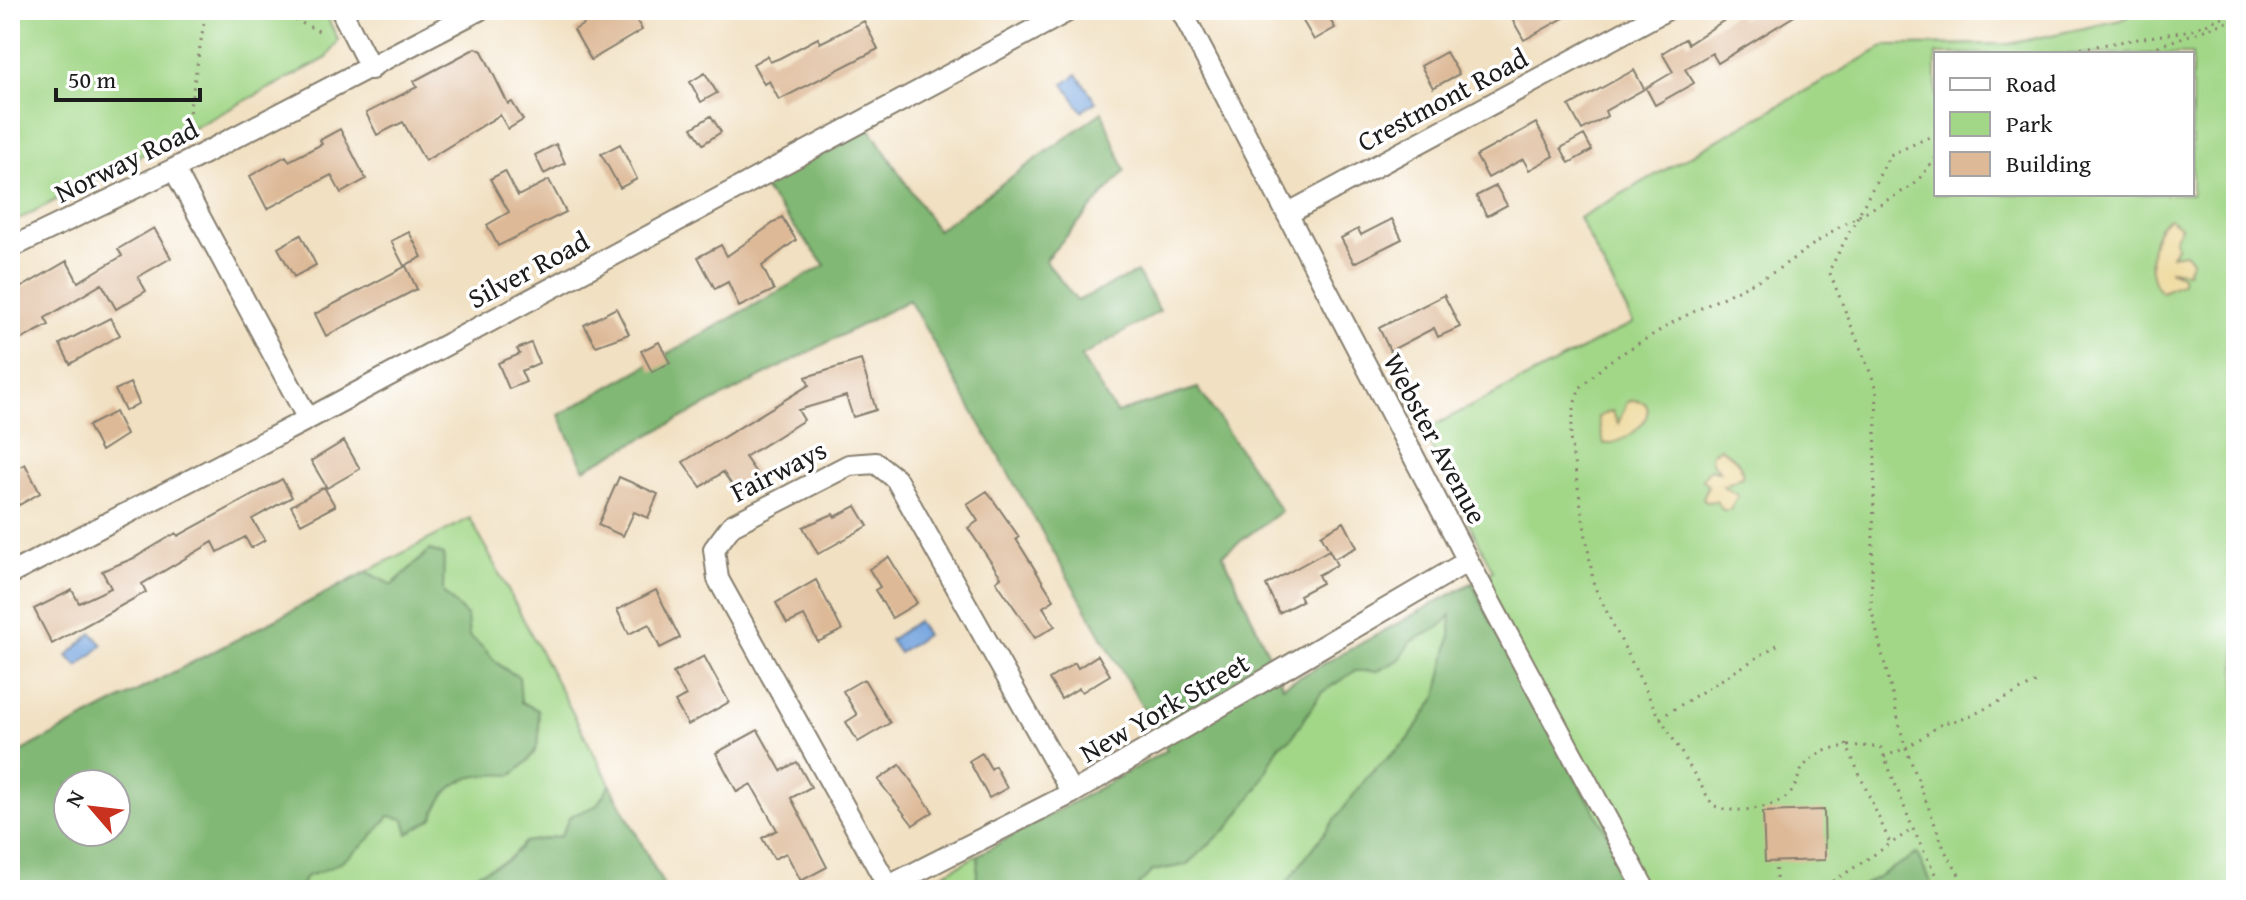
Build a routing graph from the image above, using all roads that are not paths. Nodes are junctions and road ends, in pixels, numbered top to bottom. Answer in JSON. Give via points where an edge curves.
{"nodes":[{"id":1,"x":341,"y":10,"type":"edge"},
{"id":2,"x":479,"y":10,"type":"edge"},
{"id":3,"x":1070,"y":10,"type":"edge"},
{"id":4,"x":1181,"y":10,"type":"edge"},
{"id":5,"x":1666,"y":10,"type":"edge"},
{"id":6,"x":371,"y":69,"type":"junction"},
{"id":7,"x":174,"y":169,"type":"junction"},
{"id":8,"x":1287,"y":214,"type":"junction"},
{"id":9,"x":10,"y":248,"type":"edge"},
{"id":10,"x":308,"y":419,"type":"junction"},
{"id":11,"x":1468,"y":561,"type":"junction"},
{"id":12,"x":10,"y":574,"type":"edge"},
{"id":13,"x":1072,"y":793,"type":"junction"},
{"id":14,"x":884,"y":888,"type":"edge"},
{"id":15,"x":1645,"y":890,"type":"edge"}],
"edges":[{"from":1,"to":6,"type":"street"},
{"from":2,"to":6,"type":"street","name":"Norway Road"},
{"from":3,"to":10,"type":"street","name":"Silver Road"},
{"from":4,"to":8,"type":"street","name":"Webster Avenue"},
{"from":5,"to":8,"type":"street","name":"Crestmont Road"},
{"from":6,"to":7,"type":"street","name":"Norway Road"},
{"from":7,"to":9,"type":"street","name":"Norway Road"},
{"from":7,"to":10,"type":"street"},
{"from":8,"to":11,"type":"street","name":"Webster Avenue"},
{"from":10,"to":12,"type":"street","name":"Silver Road"},
{"from":11,"to":13,"type":"street","name":"New York Street"},
{"from":11,"to":15,"type":"street","name":"Webster Avenue"},
{"from":13,"to":14,"type":"street","name":"New York Street"},
{"from":13,"to":14,"type":"street","name":"Fairways","via":[[896,479],[876,463],[849,465],[732,525],[714,549],[713,563]]}]}
